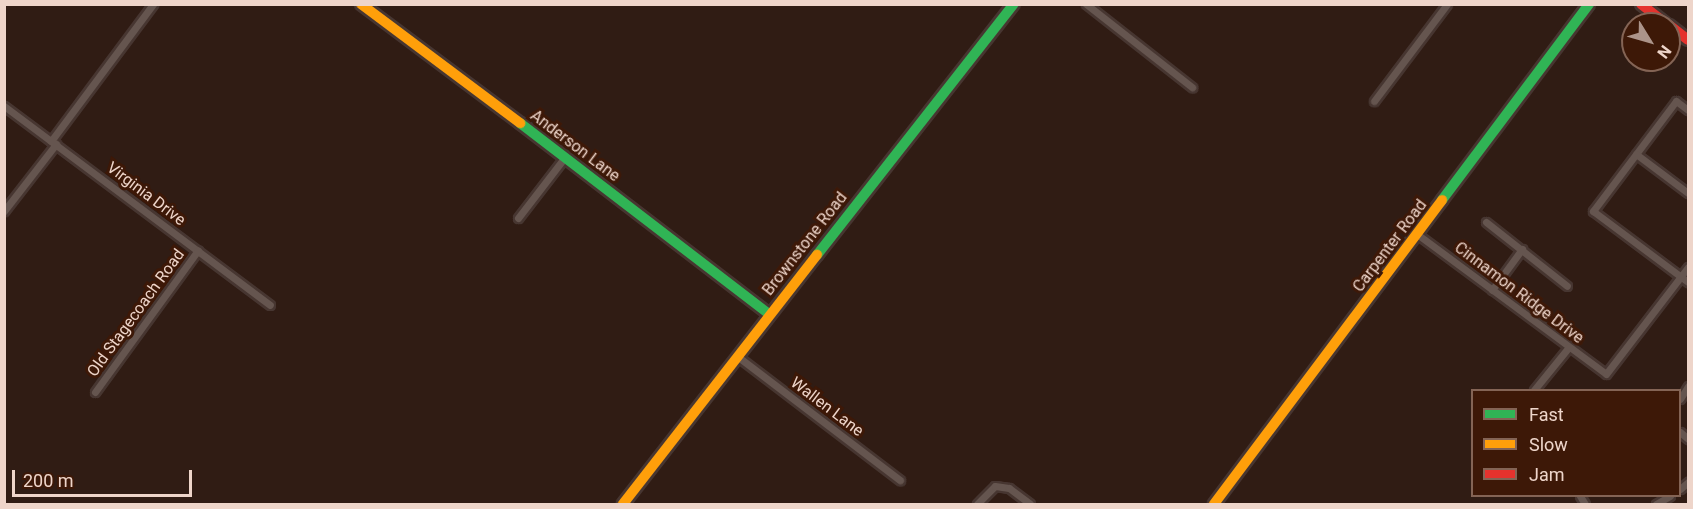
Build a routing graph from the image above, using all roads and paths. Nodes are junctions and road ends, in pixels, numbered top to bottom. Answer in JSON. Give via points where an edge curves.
{"nodes":[{"id":1,"x":153,"y":4,"type":"edge"},
{"id":2,"x":361,"y":4,"type":"edge"},
{"id":3,"x":1014,"y":4,"type":"edge"},
{"id":4,"x":1086,"y":4,"type":"edge"},
{"id":5,"x":1447,"y":4,"type":"edge"},
{"id":6,"x":1589,"y":4,"type":"edge"},
{"id":7,"x":1192,"y":87,"type":"dead end"},
{"id":8,"x":1374,"y":101,"type":"dead end"},
{"id":9,"x":4,"y":106,"type":"edge"},
{"id":10,"x":1689,"y":110,"type":"edge"},
{"id":11,"x":53,"y":143,"type":"junction"},
{"id":12,"x":1636,"y":154,"type":"junction"},
{"id":13,"x":565,"y":157,"type":"junction"},
{"id":14,"x":1689,"y":193,"type":"edge"},
{"id":15,"x":4,"y":211,"type":"edge"},
{"id":16,"x":518,"y":218,"type":"dead end"},
{"id":17,"x":1486,"y":222,"type":"dead end"},
{"id":18,"x":1417,"y":234,"type":"junction"},
{"id":19,"x":1522,"y":249,"type":"junction"},
{"id":20,"x":198,"y":250,"type":"junction"},
{"id":21,"x":1689,"y":267,"type":"edge"},
{"id":22,"x":1681,"y":277,"type":"junction"},
{"id":23,"x":1689,"y":282,"type":"edge"},
{"id":24,"x":1566,"y":286,"type":"dead end"},
{"id":25,"x":1492,"y":290,"type":"junction"},
{"id":26,"x":270,"y":305,"type":"dead end"},
{"id":27,"x":769,"y":314,"type":"junction"},
{"id":28,"x":1569,"y":347,"type":"junction"},
{"id":29,"x":736,"y":356,"type":"junction"},
{"id":30,"x":1535,"y":389,"type":"edge"},
{"id":31,"x":95,"y":392,"type":"dead end"},
{"id":32,"x":900,"y":480,"type":"dead end"},
{"id":33,"x":623,"y":504,"type":"edge"},
{"id":34,"x":977,"y":504,"type":"edge"},
{"id":35,"x":1030,"y":504,"type":"edge"},
{"id":36,"x":1214,"y":504,"type":"edge"}],
"edges":[{"from":1,"to":11,"type":"street"},
{"from":2,"to":13,"type":"street","name":"Anderson Lane"},
{"from":3,"to":27,"type":"street","name":"Brownstone Road"},
{"from":4,"to":7,"type":"street"},
{"from":5,"to":8,"type":"street"},
{"from":6,"to":18,"type":"street","name":"Carpenter Road"},
{"from":9,"to":11,"type":"street","name":"Virginia Drive"},
{"from":10,"to":12,"type":"street","via":[[1676,100]]},
{"from":11,"to":15,"type":"street"},
{"from":11,"to":20,"type":"street","name":"Virginia Drive"},
{"from":12,"to":14,"type":"street"},
{"from":12,"to":22,"type":"street","via":[[1593,211]]},
{"from":13,"to":16,"type":"street"},
{"from":13,"to":27,"type":"street","name":"Anderson Lane"},
{"from":17,"to":19,"type":"street"},
{"from":18,"to":25,"type":"street","name":"Cinnamon Ridge Drive"},
{"from":18,"to":36,"type":"street","name":"Carpenter Road"},
{"from":19,"to":24,"type":"street"},
{"from":19,"to":25,"type":"street"},
{"from":20,"to":26,"type":"street","name":"Virginia Drive"},
{"from":20,"to":31,"type":"street","name":"Old Stagecoach Road"},
{"from":21,"to":22,"type":"street"},
{"from":22,"to":23,"type":"street"},
{"from":22,"to":28,"type":"street","name":"Cinnamon Ridge Drive","via":[[1606,375]]},
{"from":25,"to":28,"type":"street","name":"Cinnamon Ridge Drive"},
{"from":27,"to":29,"type":"street","name":"Brownstone Road"},
{"from":28,"to":30,"type":"street"},
{"from":29,"to":32,"type":"street","name":"Wallen Lane"},
{"from":29,"to":33,"type":"street","name":"Brownstone Road"},
{"from":34,"to":35,"type":"street","via":[[989,489],[1002,486]]}]}
